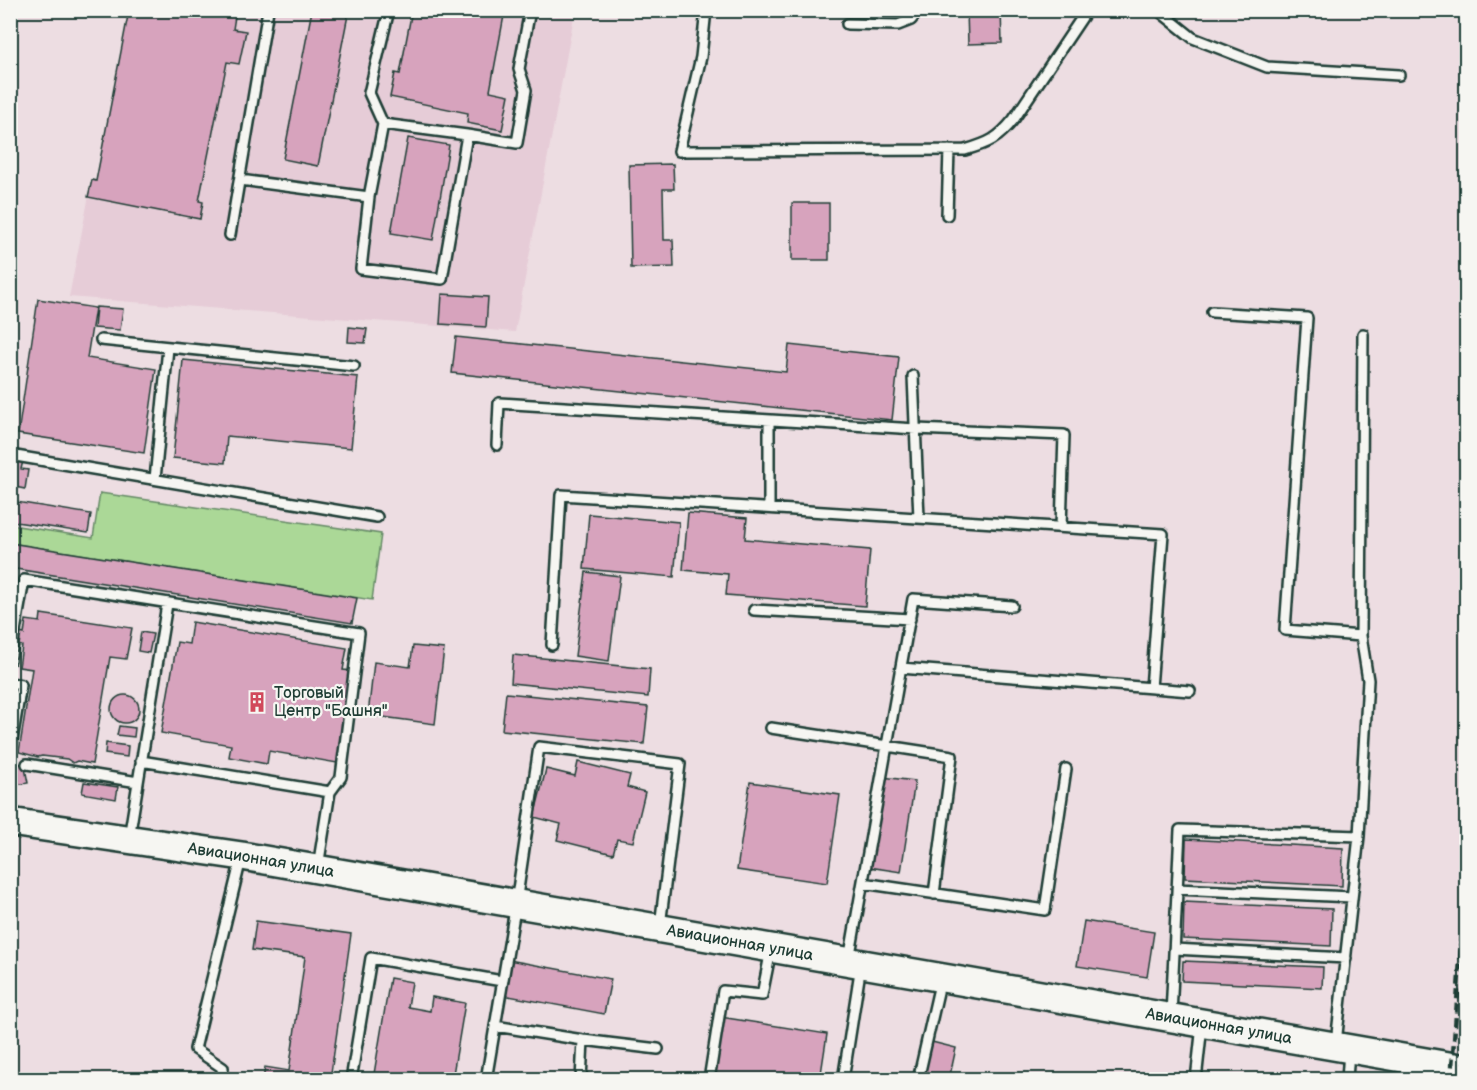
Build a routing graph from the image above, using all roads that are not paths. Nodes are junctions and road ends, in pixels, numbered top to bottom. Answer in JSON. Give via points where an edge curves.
{"nodes":[{"id":1,"x":268,"y":10,"type":"edge"},
{"id":2,"x":389,"y":10,"type":"edge"},
{"id":3,"x":530,"y":10,"type":"edge"},
{"id":4,"x":706,"y":10,"type":"edge"},
{"id":5,"x":919,"y":10,"type":"edge"},
{"id":6,"x":1087,"y":10,"type":"edge"},
{"id":7,"x":1158,"y":10,"type":"edge"},
{"id":8,"x":848,"y":24,"type":"dead end"},
{"id":9,"x":1399,"y":75,"type":"dead end"},
{"id":10,"x":383,"y":124,"type":"junction"},
{"id":11,"x":467,"y":135,"type":"junction"},
{"id":12,"x":949,"y":150,"type":"junction"},
{"id":13,"x":240,"y":180,"type":"junction"},
{"id":14,"x":369,"y":197,"type":"junction"},
{"id":15,"x":947,"y":215,"type":"dead end"},
{"id":16,"x":230,"y":235,"type":"dead end"},
{"id":17,"x":1212,"y":312,"type":"dead end"},
{"id":18,"x":1363,"y":334,"type":"dead end"},
{"id":19,"x":101,"y":340,"type":"dead end"},
{"id":20,"x":168,"y":348,"type":"junction"},
{"id":21,"x":354,"y":366,"type":"dead end"},
{"id":22,"x":913,"y":376,"type":"dead end"},
{"id":23,"x":769,"y":420,"type":"junction"},
{"id":24,"x":916,"y":429,"type":"junction"},
{"id":25,"x":497,"y":445,"type":"dead end"},
{"id":26,"x":10,"y":455,"type":"edge"},
{"id":27,"x":155,"y":479,"type":"junction"},
{"id":28,"x":769,"y":508,"type":"junction"},
{"id":29,"x":377,"y":517,"type":"dead end"},
{"id":30,"x":919,"y":518,"type":"junction"},
{"id":31,"x":1061,"y":527,"type":"junction"},
{"id":32,"x":167,"y":604,"type":"junction"},
{"id":33,"x":1012,"y":606,"type":"dead end"},
{"id":34,"x":753,"y":610,"type":"dead end"},
{"id":35,"x":910,"y":620,"type":"junction"},
{"id":36,"x":1361,"y":636,"type":"junction"},
{"id":37,"x":552,"y":645,"type":"dead end"},
{"id":38,"x":10,"y":660,"type":"edge"},
{"id":39,"x":901,"y":668,"type":"junction"},
{"id":40,"x":10,"y":683,"type":"edge"},
{"id":41,"x":1151,"y":688,"type":"junction"},
{"id":42,"x":1190,"y":691,"type":"dead end"},
{"id":43,"x":771,"y":728,"type":"dead end"},
{"id":44,"x":12,"y":740,"type":"edge"},
{"id":45,"x":887,"y":746,"type":"junction"},
{"id":46,"x":141,"y":761,"type":"junction"},
{"id":47,"x":27,"y":764,"type":"dead end"},
{"id":48,"x":1066,"y":769,"type":"dead end"},
{"id":49,"x":138,"y":782,"type":"junction"},
{"id":50,"x":330,"y":792,"type":"junction"},
{"id":51,"x":10,"y":822,"type":"edge"},
{"id":52,"x":1359,"y":836,"type":"junction"},
{"id":53,"x":129,"y":839,"type":"junction"},
{"id":54,"x":242,"y":856,"type":"junction"},
{"id":55,"x":317,"y":869,"type":"junction"},
{"id":56,"x":863,"y":883,"type":"junction"},
{"id":57,"x":1177,"y":889,"type":"junction"},
{"id":58,"x":934,"y":894,"type":"junction"},
{"id":59,"x":1352,"y":897,"type":"junction"},
{"id":60,"x":516,"y":903,"type":"junction"},
{"id":61,"x":660,"y":928,"type":"junction"},
{"id":62,"x":772,"y":948,"type":"junction"},
{"id":63,"x":1174,"y":949,"type":"junction"},
{"id":64,"x":1346,"y":958,"type":"junction"},
{"id":65,"x":855,"y":962,"type":"junction"},
{"id":66,"x":941,"y":977,"type":"junction"},
{"id":67,"x":502,"y":981,"type":"junction"},
{"id":68,"x":1171,"y":1016,"type":"junction"},
{"id":69,"x":1202,"y":1023,"type":"junction"},
{"id":70,"x":495,"y":1026,"type":"junction"},
{"id":71,"x":583,"y":1040,"type":"junction"},
{"id":72,"x":1342,"y":1046,"type":"junction"},
{"id":73,"x":658,"y":1048,"type":"dead end"},
{"id":74,"x":1467,"y":1069,"type":"edge"},
{"id":75,"x":220,"y":1080,"type":"edge"},
{"id":76,"x":351,"y":1080,"type":"edge"},
{"id":77,"x":486,"y":1080,"type":"edge"},
{"id":78,"x":581,"y":1080,"type":"edge"},
{"id":79,"x":709,"y":1080,"type":"edge"},
{"id":80,"x":843,"y":1080,"type":"edge"},
{"id":81,"x":918,"y":1080,"type":"edge"},
{"id":82,"x":1197,"y":1080,"type":"edge"},
{"id":83,"x":1347,"y":1080,"type":"edge"}],
"edges":[{"from":1,"to":13,"type":"lane"},
{"from":2,"to":10,"type":"lane","via":[[369,93]]},
{"from":3,"to":11,"type":"lane","via":[[519,69],[526,90],[517,143]]},
{"from":4,"to":12,"type":"lane","via":[[701,57],[679,151]]},
{"from":5,"to":8,"type":"lane","via":[[911,20],[898,25]]},
{"from":6,"to":12,"type":"lane","via":[[1001,135],[987,144]]},
{"from":7,"to":9,"type":"lane","via":[[1192,38],[1267,67]]},
{"from":10,"to":11,"type":"lane"},
{"from":10,"to":14,"type":"lane"},
{"from":11,"to":14,"type":"lane","via":[[442,279],[361,269]]},
{"from":12,"to":15,"type":"lane"},
{"from":13,"to":14,"type":"lane"},
{"from":13,"to":16,"type":"lane"},
{"from":17,"to":36,"type":"lane","via":[[1307,318],[1285,630]]},
{"from":18,"to":36,"type":"lane"},
{"from":19,"to":20,"type":"lane"},
{"from":20,"to":21,"type":"lane"},
{"from":20,"to":27,"type":"lane"},
{"from":22,"to":24,"type":"lane"},
{"from":23,"to":24,"type":"lane"},
{"from":23,"to":25,"type":"lane","via":[[499,403]]},
{"from":23,"to":28,"type":"lane"},
{"from":24,"to":30,"type":"lane"},
{"from":24,"to":31,"type":"lane","via":[[1064,435]]},
{"from":26,"to":27,"type":"lane"},
{"from":27,"to":29,"type":"lane"},
{"from":28,"to":30,"type":"lane"},
{"from":28,"to":37,"type":"lane","via":[[561,495]]},
{"from":30,"to":31,"type":"lane"},
{"from":31,"to":41,"type":"lane","via":[[1163,534]]},
{"from":32,"to":38,"type":"lane","via":[[24,580]]},
{"from":32,"to":46,"type":"lane"},
{"from":32,"to":50,"type":"lane","via":[[358,633],[341,777]]},
{"from":33,"to":35,"type":"lane","via":[[914,599]]},
{"from":34,"to":35,"type":"lane"},
{"from":35,"to":39,"type":"lane"},
{"from":36,"to":52,"type":"lane","via":[[1368,680]]},
{"from":39,"to":41,"type":"lane"},
{"from":39,"to":45,"type":"lane"},
{"from":40,"to":44,"type":"lane","via":[[21,685]]},
{"from":41,"to":42,"type":"lane"},
{"from":43,"to":45,"type":"lane"},
{"from":45,"to":56,"type":"lane"},
{"from":45,"to":58,"type":"lane","via":[[952,756]]},
{"from":46,"to":49,"type":"lane"},
{"from":46,"to":50,"type":"lane"},
{"from":47,"to":49,"type":"lane"},
{"from":48,"to":58,"type":"lane","via":[[1045,910]]},
{"from":49,"to":53,"type":"lane"},
{"from":50,"to":55,"type":"lane"},
{"from":51,"to":53,"type":"main road","name":"Авиационная улица"},
{"from":52,"to":57,"type":"lane","via":[[1180,830]]},
{"from":52,"to":59,"type":"lane"},
{"from":53,"to":54,"type":"main road","name":"Авиационная улица"},
{"from":54,"to":55,"type":"main road","name":"Авиационная улица"},
{"from":54,"to":75,"type":"lane","via":[[195,1049],[223,1068]]},
{"from":55,"to":60,"type":"main road","name":"Авиационная улица"},
{"from":56,"to":58,"type":"lane"},
{"from":56,"to":65,"type":"lane"},
{"from":57,"to":59,"type":"lane"},
{"from":57,"to":63,"type":"lane"},
{"from":59,"to":64,"type":"lane"},
{"from":60,"to":61,"type":"main road","name":"Авиационная улица"},
{"from":60,"to":61,"type":"lane","via":[[539,747],[680,764]]},
{"from":60,"to":67,"type":"lane"},
{"from":61,"to":62,"type":"main road","name":"Авиационная улица"},
{"from":62,"to":65,"type":"main road","name":"Авиационная улица"},
{"from":62,"to":79,"type":"lane","via":[[762,995],[723,991]]},
{"from":63,"to":64,"type":"lane"},
{"from":63,"to":68,"type":"lane"},
{"from":64,"to":72,"type":"lane"},
{"from":65,"to":66,"type":"main road","name":"Авиационная улица"},
{"from":65,"to":80,"type":"lane"},
{"from":66,"to":68,"type":"main road","name":"Авиационная улица"},
{"from":66,"to":81,"type":"lane"},
{"from":67,"to":70,"type":"lane"},
{"from":67,"to":76,"type":"lane","via":[[371,958]]},
{"from":68,"to":69,"type":"main road","name":"Авиационная улица"},
{"from":69,"to":72,"type":"main road","name":"Авиационная улица"},
{"from":69,"to":82,"type":"lane"},
{"from":70,"to":71,"type":"lane"},
{"from":70,"to":77,"type":"lane"},
{"from":71,"to":73,"type":"lane"},
{"from":71,"to":78,"type":"lane"},
{"from":72,"to":74,"type":"main road","name":"Авиационная улица"},
{"from":72,"to":83,"type":"lane"}]}
